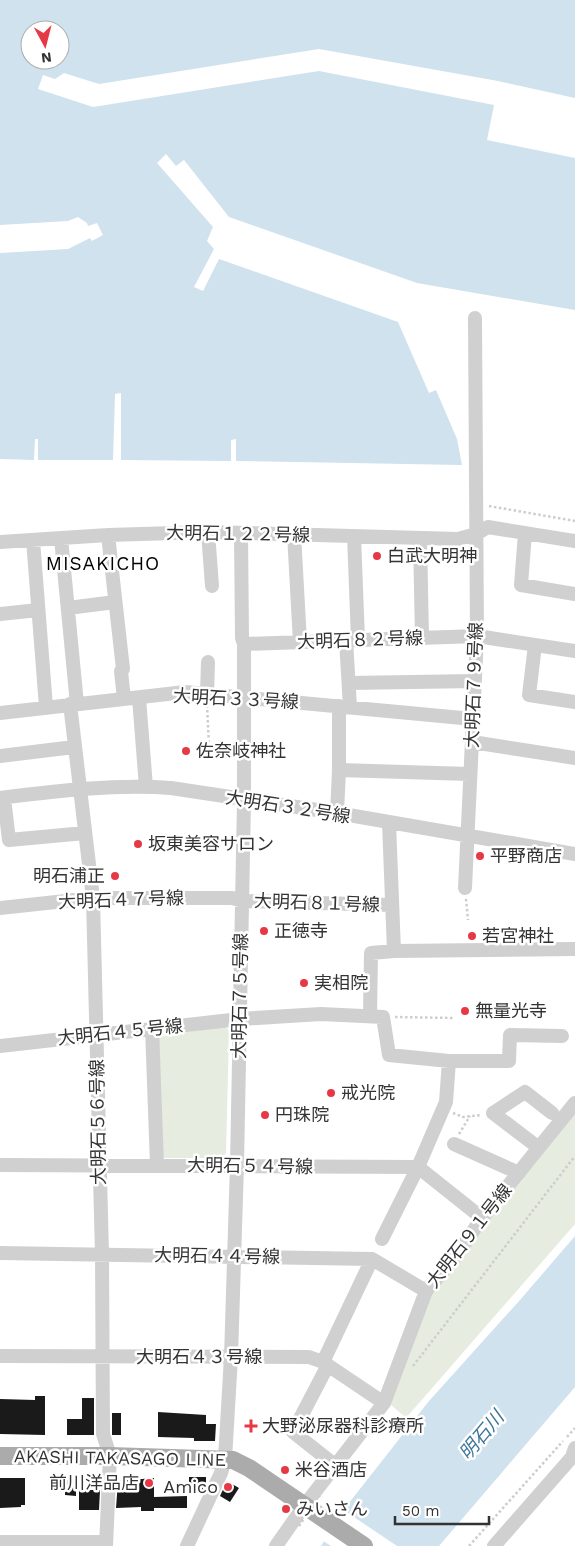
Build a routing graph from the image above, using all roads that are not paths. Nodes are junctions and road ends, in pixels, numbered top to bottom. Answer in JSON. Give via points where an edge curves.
{"nodes":[{"id":1,"x":475,"y":318,"type":"dead end"},
{"id":2,"x":208,"y":532,"type":"junction"},
{"id":3,"x":241,"y":533,"type":"junction"},
{"id":4,"x":525,"y":533,"type":"junction"},
{"id":5,"x":294,"y":534,"type":"junction"},
{"id":6,"x":476,"y":534,"type":"junction"},
{"id":7,"x":108,"y":535,"type":"junction"},
{"id":8,"x":354,"y":536,"type":"junction"},
{"id":9,"x":61,"y":538,"type":"junction"},
{"id":10,"x":420,"y":538,"type":"junction"},
{"id":11,"x":33,"y":540,"type":"junction"},
{"id":12,"x":0,"y":542,"type":"edge"},
{"id":13,"x":575,"y":542,"type":"edge"},
{"id":14,"x":212,"y":586,"type":"dead end"},
{"id":15,"x":575,"y":594,"type":"edge"},
{"id":16,"x":115,"y":602,"type":"junction"},
{"id":17,"x":68,"y":608,"type":"junction"},
{"id":18,"x":38,"y":610,"type":"junction"},
{"id":19,"x":0,"y":614,"type":"edge"},
{"id":20,"x":477,"y":636,"type":"junction"},
{"id":21,"x":422,"y":638,"type":"junction"},
{"id":22,"x":352,"y":640,"type":"junction"},
{"id":23,"x":300,"y":642,"type":"junction"},
{"id":24,"x":244,"y":644,"type":"junction"},
{"id":25,"x":535,"y":645,"type":"junction"},
{"id":26,"x":575,"y":651,"type":"edge"},
{"id":27,"x":208,"y":662,"type":"dead end"},
{"id":28,"x":475,"y":681,"type":"junction"},
{"id":29,"x":349,"y":683,"type":"junction"},
{"id":30,"x":207,"y":694,"type":"junction"},
{"id":31,"x":244,"y":697,"type":"junction"},
{"id":32,"x":139,"y":698,"type":"junction"},
{"id":33,"x":124,"y":699,"type":"junction"},
{"id":34,"x":575,"y":702,"type":"edge"},
{"id":35,"x":73,"y":704,"type":"junction"},
{"id":36,"x":344,"y":706,"type":"junction"},
{"id":37,"x":46,"y":707,"type":"junction"},
{"id":38,"x":0,"y":713,"type":"edge"},
{"id":39,"x":473,"y":719,"type":"junction"},
{"id":40,"x":472,"y":742,"type":"junction"},
{"id":41,"x":74,"y":747,"type":"junction"},
{"id":42,"x":0,"y":756,"type":"edge"},
{"id":43,"x":575,"y":758,"type":"edge"},
{"id":44,"x":339,"y":770,"type":"junction"},
{"id":45,"x":470,"y":774,"type":"junction"},
{"id":46,"x":146,"y":787,"type":"junction"},
{"id":47,"x":79,"y":788,"type":"junction"},
{"id":48,"x":2,"y":798,"type":"edge"},
{"id":49,"x":244,"y":800,"type":"junction"},
{"id":50,"x":337,"y":813,"type":"junction"},
{"id":51,"x":389,"y":823,"type":"junction"},
{"id":52,"x":85,"y":833,"type":"junction"},
{"id":53,"x":468,"y":835,"type":"junction"},
{"id":54,"x":575,"y":854,"type":"edge"},
{"id":55,"x":465,"y":888,"type":"road end"},
{"id":56,"x":93,"y":898,"type":"junction"},
{"id":57,"x":243,"y":901,"type":"junction"},
{"id":58,"x":392,"y":905,"type":"junction"},
{"id":59,"x":0,"y":908,"type":"edge"},
{"id":60,"x":575,"y":949,"type":"edge"},
{"id":61,"x":394,"y":951,"type":"junction"},
{"id":62,"x":377,"y":1017,"type":"junction"},
{"id":63,"x":240,"y":1019,"type":"junction"},
{"id":64,"x":152,"y":1028,"type":"junction"},
{"id":65,"x":96,"y":1034,"type":"junction"},
{"id":66,"x":562,"y":1036,"type":"dead end"},
{"id":67,"x":0,"y":1046,"type":"edge"},
{"id":68,"x":450,"y":1061,"type":"junction"},
{"id":69,"x":575,"y":1103,"type":"edge"},
{"id":70,"x":552,"y":1113,"type":"dead end"},
{"id":71,"x":456,"y":1140,"type":"road end"},
{"id":72,"x":539,"y":1148,"type":"junction"},
{"id":73,"x":0,"y":1165,"type":"edge"},
{"id":74,"x":98,"y":1165,"type":"junction"},
{"id":75,"x":157,"y":1165,"type":"junction"},
{"id":76,"x":237,"y":1165,"type":"junction"},
{"id":77,"x":418,"y":1167,"type":"junction"},
{"id":78,"x":519,"y":1173,"type":"junction"},
{"id":79,"x":482,"y":1218,"type":"junction"},
{"id":80,"x":382,"y":1239,"type":"dead end"},
{"id":81,"x":0,"y":1253,"type":"edge"},
{"id":82,"x":102,"y":1255,"type":"junction"},
{"id":83,"x":234,"y":1256,"type":"junction"},
{"id":84,"x":372,"y":1258,"type":"junction"},
{"id":85,"x":426,"y":1291,"type":"junction"},
{"id":86,"x":0,"y":1356,"type":"edge"},
{"id":87,"x":103,"y":1357,"type":"junction"},
{"id":88,"x":231,"y":1357,"type":"junction"},
{"id":89,"x":326,"y":1364,"type":"junction"},
{"id":90,"x":384,"y":1402,"type":"junction"},
{"id":91,"x":574,"y":1455,"type":"edge"},
{"id":92,"x":0,"y":1456,"type":"edge"},
{"id":93,"x":110,"y":1456,"type":"junction"},
{"id":94,"x":225,"y":1459,"type":"junction"},
{"id":95,"x":336,"y":1466,"type":"junction"},
{"id":96,"x":309,"y":1510,"type":"junction"},
{"id":97,"x":0,"y":1542,"type":"edge"},
{"id":98,"x":106,"y":1544,"type":"edge"},
{"id":99,"x":187,"y":1546,"type":"edge"},
{"id":100,"x":276,"y":1546,"type":"edge"},
{"id":101,"x":364,"y":1546,"type":"edge"},
{"id":102,"x":494,"y":1546,"type":"edge"}],
"edges":[{"from":1,"to":6,"type":"street","name":"大明石７９号線"},
{"from":2,"to":3,"type":"street","name":"大明石１２２号線"},
{"from":2,"to":7,"type":"street","name":"大明石１２２号線"},
{"from":2,"to":14,"type":"street"},
{"from":3,"to":5,"type":"street","name":"大明石１２２号線"},
{"from":3,"to":24,"type":"street","name":"大明石７５号線"},
{"from":4,"to":6,"type":"street","name":"大明石１２２号線","via":[[488,527]]},
{"from":4,"to":13,"type":"street","name":"大明石１２２号線"},
{"from":4,"to":15,"type":"street","via":[[521,585]]},
{"from":5,"to":8,"type":"street","name":"大明石１２２号線"},
{"from":5,"to":23,"type":"street"},
{"from":6,"to":10,"type":"street","name":"大明石１２２号線","via":[[458,538]]},
{"from":6,"to":20,"type":"street","name":"大明石７９号線"},
{"from":7,"to":9,"type":"street","name":"大明石１２２号線"},
{"from":7,"to":16,"type":"street"},
{"from":8,"to":10,"type":"street","name":"大明石１２２号線"},
{"from":8,"to":22,"type":"street"},
{"from":9,"to":11,"type":"street","name":"大明石１２２号線"},
{"from":9,"to":17,"type":"street","name":"大明石５６号線"},
{"from":10,"to":21,"type":"street"},
{"from":11,"to":12,"type":"street","name":"大明石１２２号線"},
{"from":11,"to":18,"type":"street"},
{"from":16,"to":17,"type":"street"},
{"from":16,"to":33,"type":"street"},
{"from":17,"to":35,"type":"street","name":"大明石５６号線"},
{"from":18,"to":19,"type":"street"},
{"from":18,"to":37,"type":"street"},
{"from":20,"to":21,"type":"street","name":"大明石８２号線"},
{"from":20,"to":25,"type":"street","name":"大明石８２号線"},
{"from":20,"to":28,"type":"street","name":"大明石７９号線"},
{"from":21,"to":22,"type":"street","name":"大明石８２号線"},
{"from":22,"to":23,"type":"street","name":"大明石８２号線"},
{"from":22,"to":29,"type":"street"},
{"from":23,"to":24,"type":"street","name":"大明石８２号線"},
{"from":24,"to":31,"type":"street","name":"大明石７５号線"},
{"from":25,"to":26,"type":"street","name":"大明石８２号線"},
{"from":25,"to":34,"type":"street","via":[[529,695]]},
{"from":27,"to":30,"type":"street"},
{"from":28,"to":29,"type":"street"},
{"from":28,"to":39,"type":"street","name":"大明石７９号線"},
{"from":29,"to":36,"type":"street"},
{"from":30,"to":31,"type":"street","name":"大明石３３号線"},
{"from":30,"to":32,"type":"street","name":"大明石３３号線","via":[[185,692]]},
{"from":31,"to":36,"type":"street","name":"大明石３３号線"},
{"from":31,"to":49,"type":"street","name":"大明石７５号線"},
{"from":32,"to":33,"type":"street","name":"大明石３３号線"},
{"from":32,"to":46,"type":"street"},
{"from":33,"to":35,"type":"street","name":"大明石３３号線"},
{"from":35,"to":37,"type":"street","name":"大明石３３号線"},
{"from":35,"to":41,"type":"street","name":"大明石５６号線"},
{"from":36,"to":39,"type":"street","name":"大明石３３号線"},
{"from":36,"to":44,"type":"street"},
{"from":37,"to":38,"type":"street","name":"大明石３３号線"},
{"from":39,"to":40,"type":"street","name":"大明石７９号線"},
{"from":40,"to":43,"type":"street"},
{"from":40,"to":45,"type":"street","name":"大明石７９号線"},
{"from":41,"to":42,"type":"street"},
{"from":41,"to":47,"type":"street","name":"大明石５６号線"},
{"from":44,"to":45,"type":"street"},
{"from":44,"to":50,"type":"street"},
{"from":45,"to":53,"type":"street","name":"大明石７９号線"},
{"from":46,"to":47,"type":"street","name":"大明石３２号線"},
{"from":46,"to":49,"type":"street","name":"大明石３２号線"},
{"from":47,"to":48,"type":"street","name":"大明石３２号線"},
{"from":47,"to":52,"type":"street","name":"大明石５６号線"},
{"from":48,"to":52,"type":"street","via":[[9,840]]},
{"from":49,"to":50,"type":"street","name":"大明石３２号線"},
{"from":49,"to":57,"type":"street","name":"大明石７５号線"},
{"from":50,"to":51,"type":"street","name":"大明石３２号線"},
{"from":51,"to":53,"type":"street","name":"大明石３２号線"},
{"from":51,"to":58,"type":"street"},
{"from":52,"to":56,"type":"street","name":"大明石５６号線"},
{"from":53,"to":54,"type":"street","name":"大明石３２号線"},
{"from":53,"to":55,"type":"street","name":"大明石７９号線"},
{"from":56,"to":57,"type":"street","name":"大明石４７号線","via":[[232,898]]},
{"from":56,"to":59,"type":"street","name":"大明石４７号線"},
{"from":56,"to":65,"type":"street","name":"大明石５６号線"},
{"from":57,"to":58,"type":"street","name":"大明石８１号線"},
{"from":57,"to":63,"type":"street","name":"大明石７５号線"},
{"from":58,"to":61,"type":"street"},
{"from":60,"to":61,"type":"street"},
{"from":61,"to":62,"type":"street","via":[[371,953]]},
{"from":62,"to":63,"type":"street","name":"大明石４５号線","via":[[321,1014]]},
{"from":62,"to":68,"type":"street","via":[[389,1055]]},
{"from":63,"to":64,"type":"street","name":"大明石４５号線"},
{"from":63,"to":76,"type":"street","name":"大明石７５号線"},
{"from":64,"to":65,"type":"street","name":"大明石４５号線"},
{"from":64,"to":75,"type":"street"},
{"from":65,"to":67,"type":"street","name":"大明石４５号線"},
{"from":65,"to":74,"type":"street","name":"大明石５６号線"},
{"from":66,"to":68,"type":"street","via":[[510,1035],[509,1061]]},
{"from":68,"to":77,"type":"street","via":[[446,1102]]},
{"from":69,"to":72,"type":"street","name":"大明石９１号線"},
{"from":70,"to":72,"type":"street","via":[[526,1092],[493,1113]]},
{"from":71,"to":78,"type":"street"},
{"from":72,"to":78,"type":"street","name":"大明石９１号線"},
{"from":73,"to":74,"type":"street","name":"大明石５４号線"},
{"from":74,"to":75,"type":"street","name":"大明石５４号線"},
{"from":74,"to":82,"type":"street","name":"大明石５６号線"},
{"from":75,"to":76,"type":"street","name":"大明石５４号線"},
{"from":76,"to":77,"type":"street","name":"大明石５４号線"},
{"from":76,"to":83,"type":"street","name":"大明石７５号線"},
{"from":77,"to":79,"type":"street"},
{"from":77,"to":80,"type":"street"},
{"from":78,"to":79,"type":"street","name":"大明石９１号線"},
{"from":79,"to":85,"type":"street","name":"大明石９１号線"},
{"from":81,"to":82,"type":"street","name":"大明石４４号線"},
{"from":82,"to":83,"type":"street","name":"大明石４４号線"},
{"from":82,"to":87,"type":"street","name":"大明石５６号線"},
{"from":83,"to":84,"type":"street","name":"大明石４４号線"},
{"from":83,"to":88,"type":"street","name":"大明石７５号線"},
{"from":84,"to":85,"type":"street"},
{"from":84,"to":89,"type":"street"},
{"from":85,"to":90,"type":"street","name":"大明石９１号線"},
{"from":86,"to":87,"type":"street","name":"大明石４３号線"},
{"from":87,"to":88,"type":"street","name":"大明石４３号線"},
{"from":87,"to":93,"type":"street","name":"大明石５６号線","via":[[104,1434]]},
{"from":88,"to":89,"type":"street","name":"大明石４３号線","via":[[309,1357]]},
{"from":88,"to":94,"type":"street","name":"大明石７５号線"},
{"from":89,"to":90,"type":"street","name":"大明石４３号線"},
{"from":89,"to":95,"type":"street","via":[[292,1432]]},
{"from":90,"to":95,"type":"street","name":"大明石９１号線"},
{"from":91,"to":102,"type":"street"},
{"from":92,"to":93,"type":"main road","name":"AKASHI TAKASAGO LINE"},
{"from":93,"to":94,"type":"main road","name":"AKASHI TAKASAGO LINE"},
{"from":93,"to":98,"type":"street","name":"大明石５６号線"},
{"from":94,"to":96,"type":"main road","name":"AKASHI TAKASAGO LINE","via":[[249,1468]]},
{"from":94,"to":99,"type":"street","name":"大明石７５号線"},
{"from":95,"to":96,"type":"street","name":"大明石９１号線"},
{"from":96,"to":100,"type":"street","name":"大明石９１号線"},
{"from":96,"to":101,"type":"main road","name":"AKASHI TAKASAGO LINE"},
{"from":97,"to":98,"type":"street"}]}
